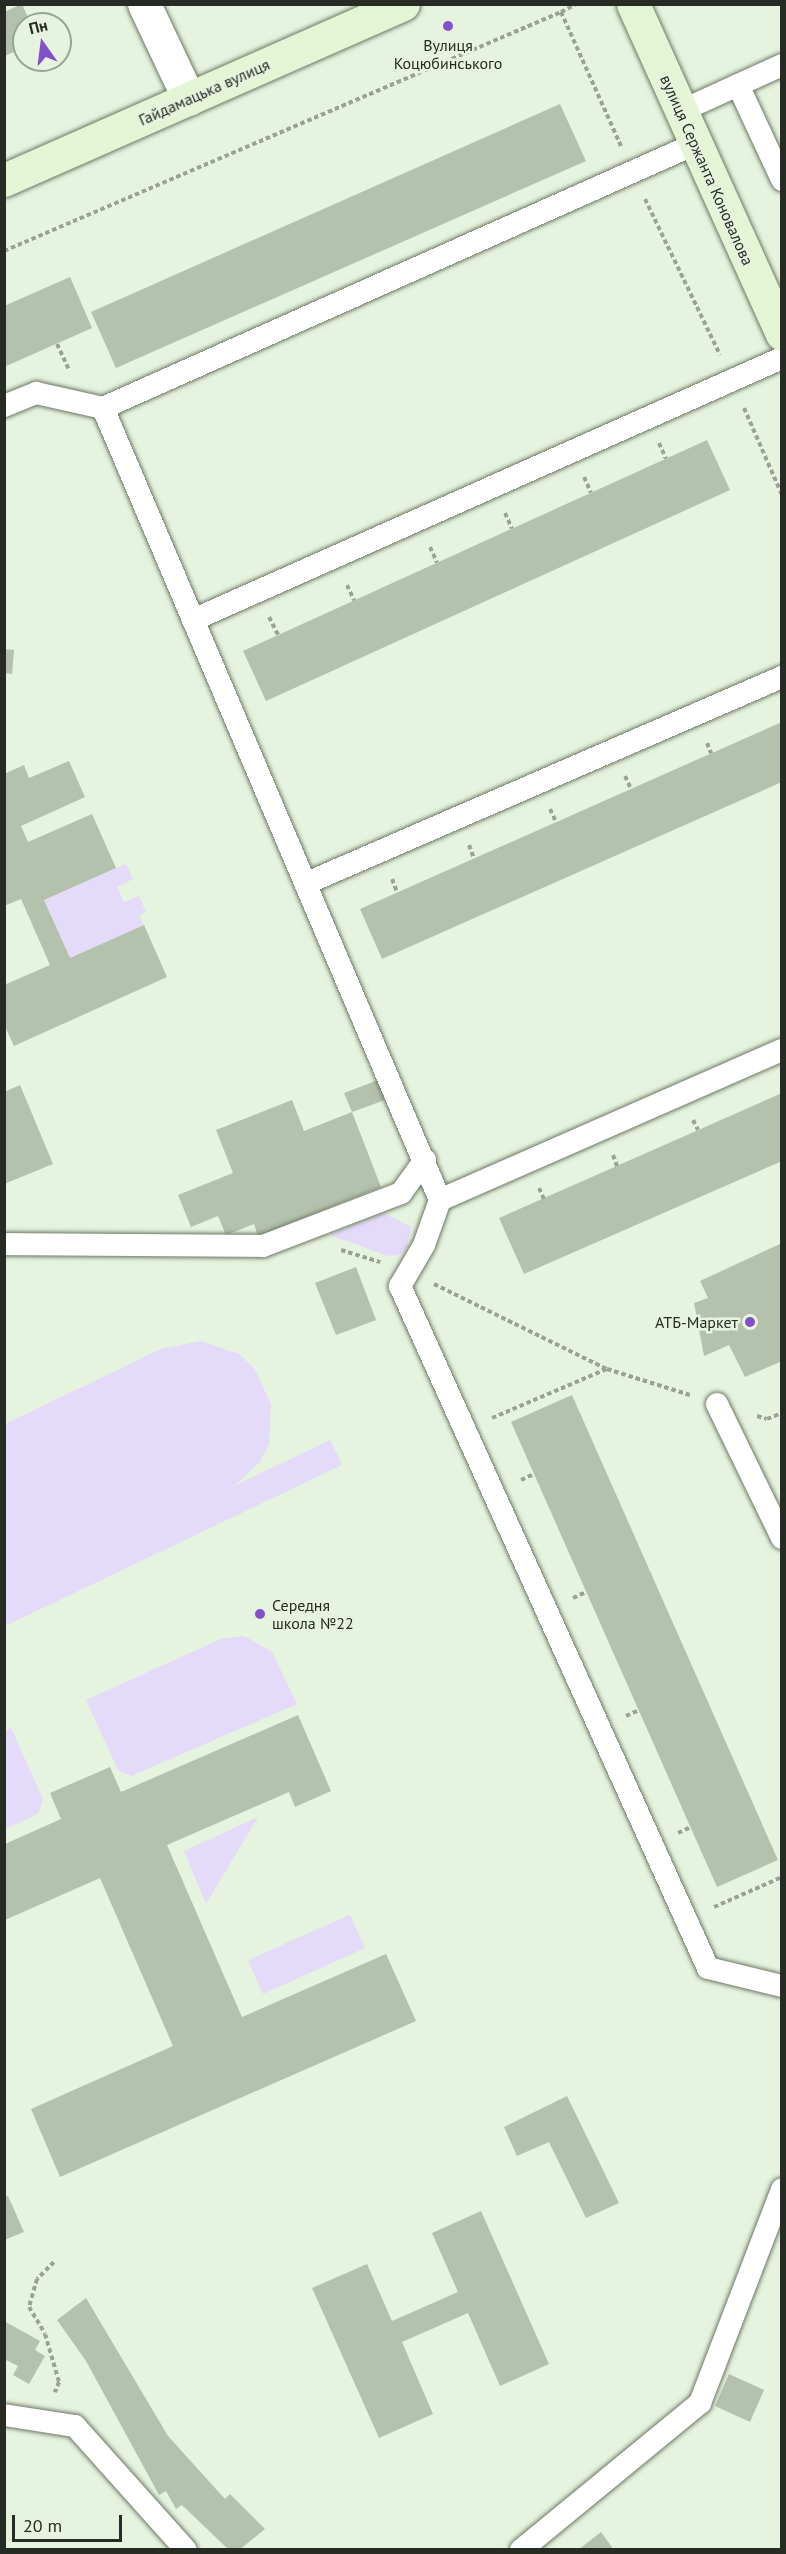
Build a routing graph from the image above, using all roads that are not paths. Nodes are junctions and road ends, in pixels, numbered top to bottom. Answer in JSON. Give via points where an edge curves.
{"nodes":[{"id":1,"x":144,"y":4,"type":"edge"},
{"id":2,"x":403,"y":4,"type":"edge"},
{"id":3,"x":633,"y":4,"type":"edge"},
{"id":4,"x":782,"y":65,"type":"edge"},
{"id":5,"x":738,"y":85,"type":"junction"},
{"id":6,"x":189,"y":99,"type":"junction"},
{"id":7,"x":681,"y":111,"type":"junction"},
{"id":8,"x":695,"y":144,"type":"junction"},
{"id":9,"x":4,"y":180,"type":"edge"},
{"id":10,"x":782,"y":180,"type":"edge"},
{"id":11,"x":782,"y":334,"type":"edge"},
{"id":12,"x":782,"y":358,"type":"edge"},
{"id":13,"x":4,"y":406,"type":"edge"},
{"id":14,"x":103,"y":408,"type":"junction"},
{"id":15,"x":193,"y":620,"type":"junction"},
{"id":16,"x":782,"y":676,"type":"edge"},
{"id":17,"x":307,"y":883,"type":"junction"},
{"id":18,"x":782,"y":1050,"type":"edge"},
{"id":19,"x":425,"y":1160,"type":"junction"},
{"id":20,"x":440,"y":1200,"type":"junction"},
{"id":21,"x":4,"y":1244,"type":"edge"},
{"id":22,"x":717,"y":1404,"type":"road end"},
{"id":23,"x":782,"y":1538,"type":"edge"},
{"id":24,"x":782,"y":1986,"type":"edge"},
{"id":25,"x":782,"y":2189,"type":"edge"},
{"id":26,"x":14,"y":2418,"type":"edge"},
{"id":27,"x":186,"y":2550,"type":"edge"},
{"id":28,"x":521,"y":2550,"type":"edge"}],
"edges":[{"from":1,"to":6,"type":"street"},
{"from":2,"to":6,"type":"street","name":"Гайдамацька вулиця"},
{"from":3,"to":7,"type":"street","name":"вулиця Сержанта Коновалова"},
{"from":4,"to":5,"type":"lane"},
{"from":5,"to":7,"type":"lane"},
{"from":5,"to":10,"type":"lane"},
{"from":6,"to":9,"type":"street","name":"Гайдамацька вулиця"},
{"from":7,"to":8,"type":"street","name":"вулиця Сержанта Коновалова"},
{"from":8,"to":11,"type":"street","name":"вулиця Сержанта Коновалова"},
{"from":8,"to":14,"type":"lane"},
{"from":12,"to":15,"type":"lane"},
{"from":13,"to":14,"type":"lane","via":[[36,393]]},
{"from":14,"to":15,"type":"lane"},
{"from":15,"to":17,"type":"lane"},
{"from":16,"to":17,"type":"lane"},
{"from":17,"to":19,"type":"lane"},
{"from":18,"to":20,"type":"lane"},
{"from":19,"to":20,"type":"lane"},
{"from":19,"to":21,"type":"lane","via":[[401,1192],[263,1246]]},
{"from":20,"to":24,"type":"lane","via":[[400,1286],[708,1968]]},
{"from":22,"to":23,"type":"lane"},
{"from":25,"to":28,"type":"lane","via":[[700,2403]]},
{"from":26,"to":27,"type":"lane","via":[[75,2426]]}]}
